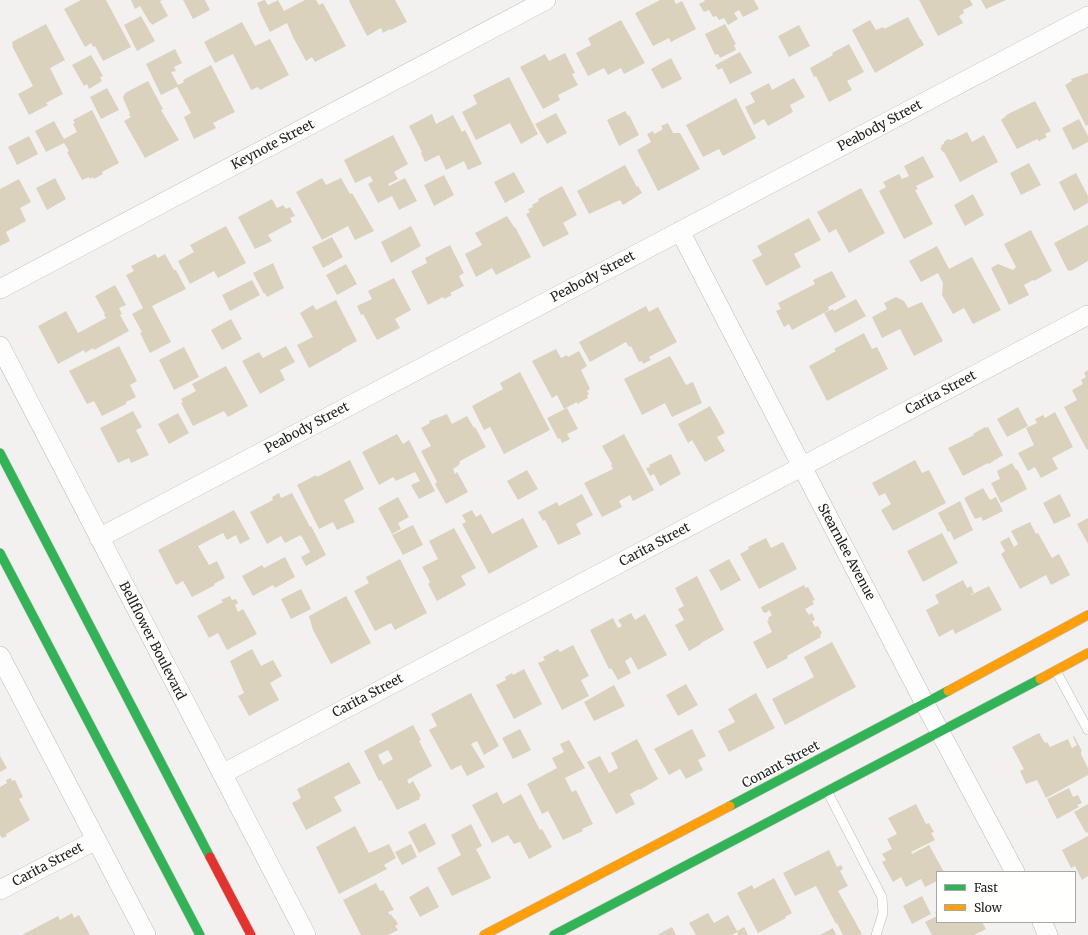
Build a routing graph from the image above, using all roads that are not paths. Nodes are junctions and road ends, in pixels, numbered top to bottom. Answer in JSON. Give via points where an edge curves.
{"nodes":[{"id":1,"x":546,"y":0,"type":"edge"},
{"id":2,"x":1088,"y":16,"type":"edge"},
{"id":3,"x":680,"y":231,"type":"junction"},
{"id":4,"x":0,"y":289,"type":"edge"},
{"id":5,"x":1088,"y":315,"type":"edge"},
{"id":6,"x":0,"y":346,"type":"edge"},
{"id":7,"x":0,"y":453,"type":"edge"},
{"id":8,"x":801,"y":467,"type":"junction"},
{"id":9,"x":99,"y":538,"type":"junction"},
{"id":10,"x":0,"y":553,"type":"edge"},
{"id":11,"x":1088,"y":615,"type":"edge"},
{"id":12,"x":1088,"y":653,"type":"edge"},
{"id":13,"x":0,"y":656,"type":"edge"},
{"id":14,"x":1056,"y":671,"type":"junction"},
{"id":15,"x":925,"y":704,"type":"junction"},
{"id":16,"x":1088,"y":730,"type":"edge"},
{"id":17,"x":940,"y":732,"type":"junction"},
{"id":18,"x":222,"y":774,"type":"junction"},
{"id":19,"x":827,"y":791,"type":"junction"},
{"id":20,"x":96,"y":840,"type":"junction"},
{"id":21,"x":1014,"y":871,"type":"edge"},
{"id":22,"x":0,"y":890,"type":"edge"},
{"id":23,"x":1042,"y":923,"type":"edge"},
{"id":24,"x":146,"y":935,"type":"edge"},
{"id":25,"x":200,"y":935,"type":"edge"},
{"id":26,"x":251,"y":935,"type":"edge"},
{"id":27,"x":306,"y":935,"type":"edge"},
{"id":28,"x":484,"y":935,"type":"edge"},
{"id":29,"x":554,"y":935,"type":"edge"},
{"id":30,"x":876,"y":935,"type":"edge"},
{"id":31,"x":1048,"y":935,"type":"edge"}],
"edges":[{"from":1,"to":4,"type":"street","name":"Keynote Street"},
{"from":2,"to":3,"type":"street","name":"Peabody Street"},
{"from":3,"to":8,"type":"street","name":"Stearnlee Avenue"},
{"from":3,"to":9,"type":"street","name":"Peabody Street"},
{"from":5,"to":8,"type":"street","name":"Carita Street"},
{"from":6,"to":9,"type":"street","name":"Bellflower Boulevard"},
{"from":7,"to":26,"type":"street"},
{"from":8,"to":15,"type":"street","name":"Stearnlee Avenue"},
{"from":8,"to":18,"type":"street","name":"Carita Street"},
{"from":9,"to":18,"type":"street","name":"Bellflower Boulevard"},
{"from":10,"to":25,"type":"street"},
{"from":11,"to":15,"type":"street","name":"Conant Street"},
{"from":12,"to":14,"type":"street"},
{"from":13,"to":20,"type":"street"},
{"from":14,"to":16,"type":"lane"},
{"from":14,"to":17,"type":"street"},
{"from":15,"to":17,"type":"street","name":"Stearnlee Avenue"},
{"from":15,"to":28,"type":"street","name":"Conant Street"},
{"from":17,"to":19,"type":"street"},
{"from":17,"to":21,"type":"street","name":"Stearnlee Avenue"},
{"from":18,"to":27,"type":"street","name":"Bellflower Boulevard"},
{"from":19,"to":29,"type":"street"},
{"from":19,"to":30,"type":"lane","via":[[882,897],[883,913]]},
{"from":20,"to":22,"type":"street","name":"Carita Street"},
{"from":20,"to":24,"type":"street"},
{"from":23,"to":31,"type":"street"}]}
